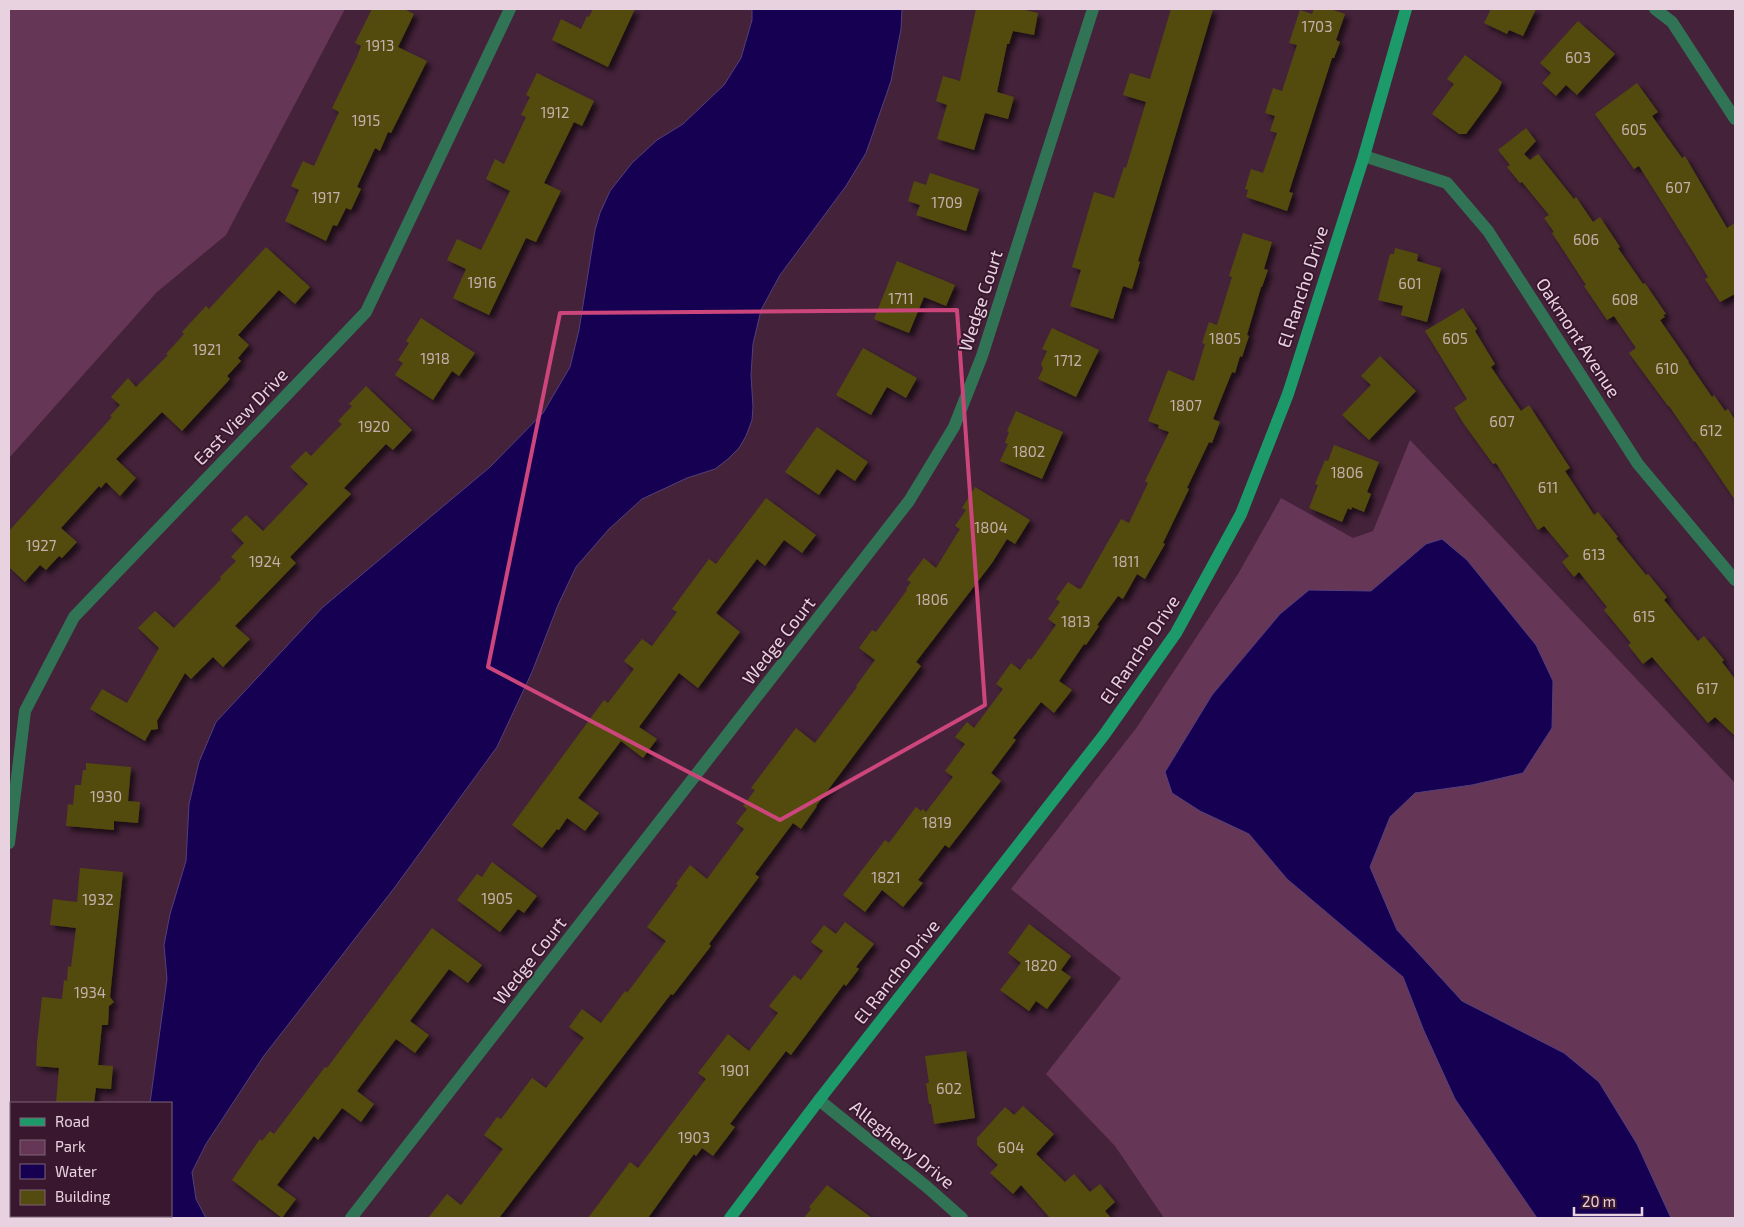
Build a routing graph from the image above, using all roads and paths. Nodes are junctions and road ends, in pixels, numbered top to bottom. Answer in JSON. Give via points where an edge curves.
{"nodes":[{"id":1,"x":510,"y":9,"type":"edge"},
{"id":2,"x":1094,"y":9,"type":"edge"},
{"id":3,"x":1406,"y":9,"type":"edge"},
{"id":4,"x":1655,"y":9,"type":"edge"},
{"id":5,"x":1735,"y":120,"type":"edge"},
{"id":6,"x":1364,"y":156,"type":"junction"},
{"id":7,"x":1735,"y":580,"type":"edge"},
{"id":8,"x":9,"y":843,"type":"edge"},
{"id":9,"x":819,"y":1100,"type":"junction"},
{"id":10,"x":351,"y":1218,"type":"edge"},
{"id":11,"x":730,"y":1218,"type":"edge"},
{"id":12,"x":962,"y":1218,"type":"edge"}],
"edges":[{"from":1,"to":8,"type":"street","name":"East View Drive","via":[[366,312],[74,617],[25,711]]},
{"from":2,"to":10,"type":"street","name":"Wedge Court","via":[[982,356],[954,427],[909,501]]},
{"from":3,"to":6,"type":"street","name":"El Rancho Drive"},
{"from":4,"to":5,"type":"street","via":[[1672,22]]},
{"from":6,"to":7,"type":"street","name":"Oakmont Avenue","via":[[1447,184],[1459,197],[1488,231],[1638,464]]},
{"from":6,"to":9,"type":"street","name":"El Rancho Drive","via":[[1288,394],[1241,514],[1176,633],[1104,735]]},
{"from":9,"to":11,"type":"street","name":"El Rancho Drive"},
{"from":9,"to":12,"type":"street","name":"Allegheny Drive"}]}
